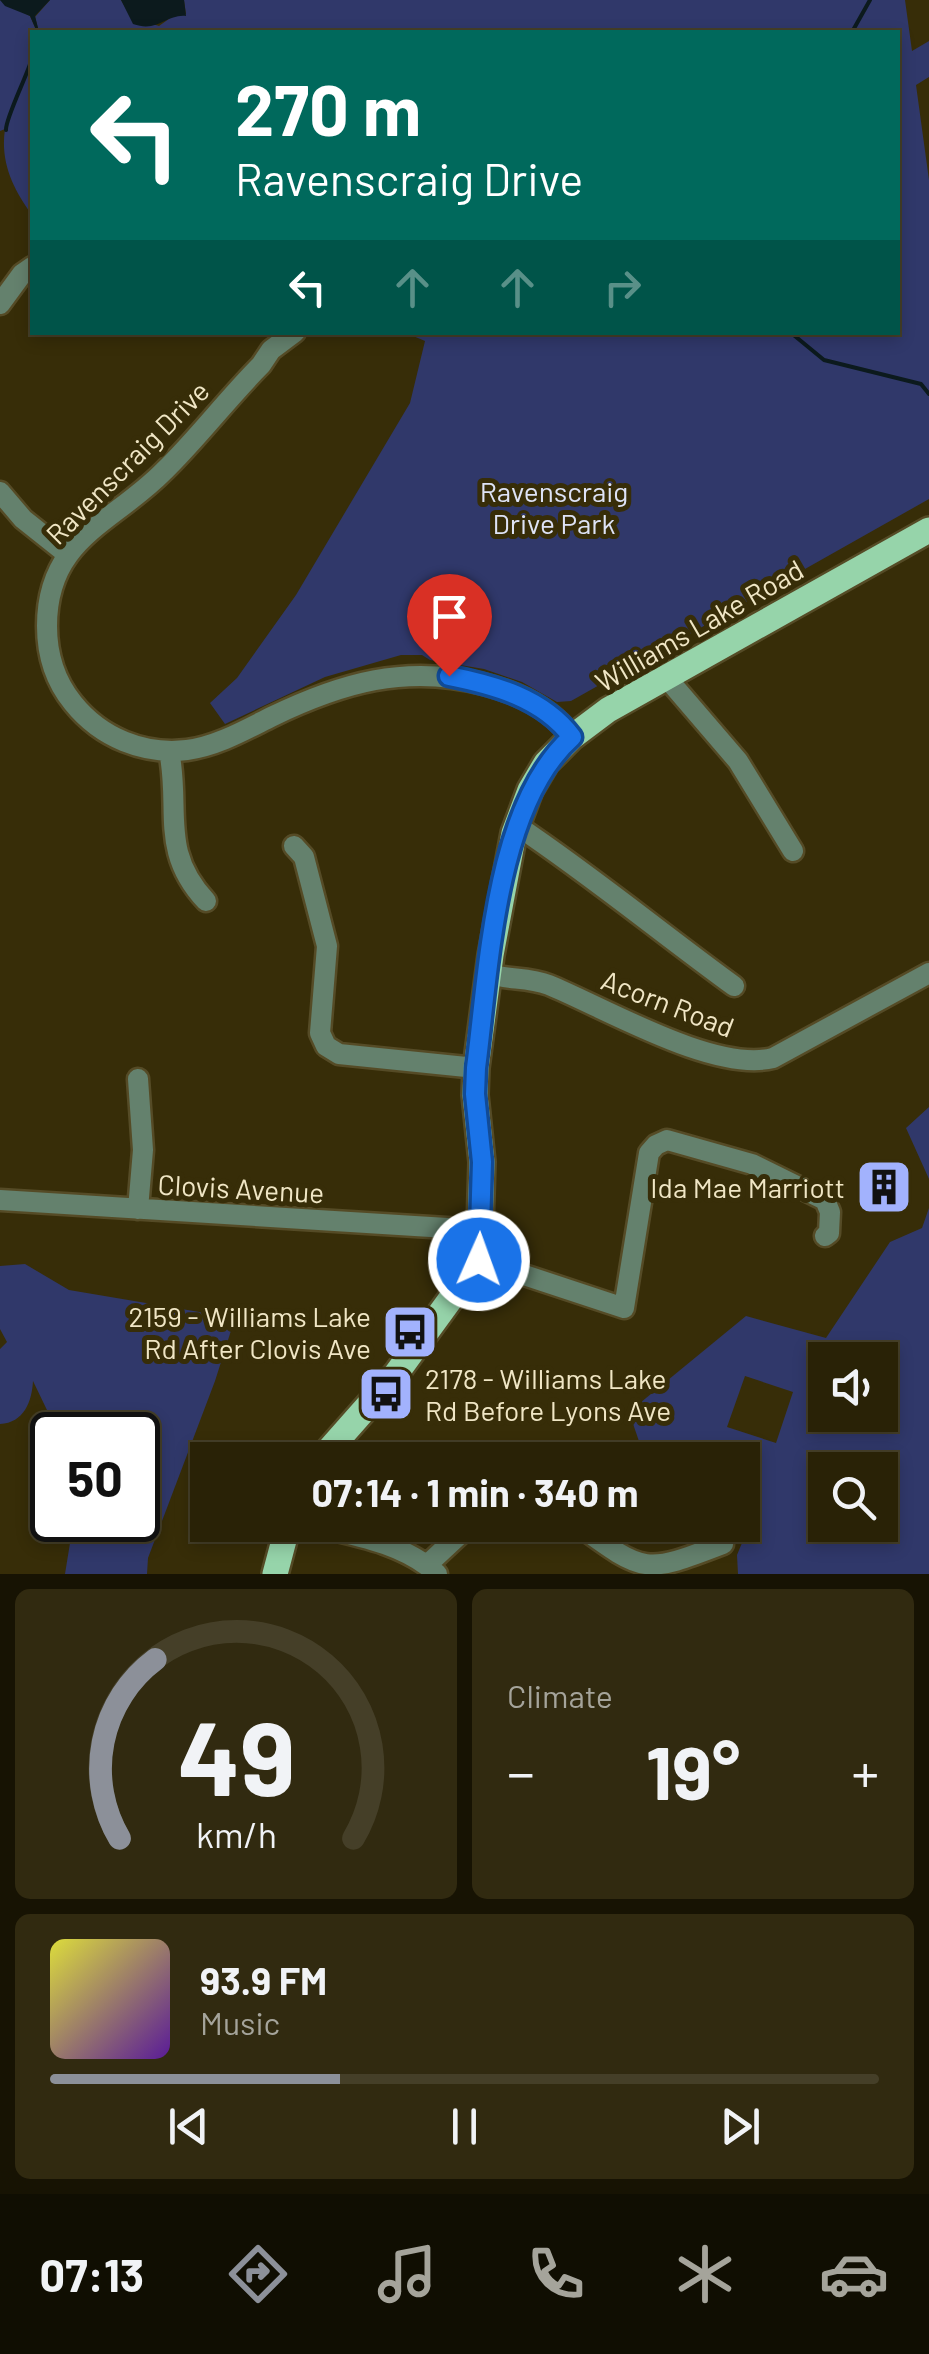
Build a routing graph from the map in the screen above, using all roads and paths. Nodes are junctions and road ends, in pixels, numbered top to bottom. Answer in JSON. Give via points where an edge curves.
{"nodes":[{"id":1,"x":30,"y":269,"type":"edge"},
{"id":2,"x":0,"y":304,"type":"edge"},
{"id":3,"x":291,"y":335,"type":"edge"},
{"id":4,"x":0,"y":492,"type":"edge"},
{"id":5,"x":928,"y":534,"type":"edge"},
{"id":6,"x":67,"y":554,"type":"junction"},
{"id":7,"x":666,"y":677,"type":"junction"},
{"id":8,"x":572,"y":737,"type":"junction"},
{"id":9,"x":170,"y":751,"type":"junction"},
{"id":10,"x":516,"y":825,"type":"junction"},
{"id":11,"x":294,"y":846,"type":"dead end"},
{"id":12,"x":792,"y":851,"type":"dead end"},
{"id":13,"x":206,"y":901,"type":"dead end"},
{"id":14,"x":929,"y":973,"type":"edge"},
{"id":15,"x":489,"y":974,"type":"junction"},
{"id":16,"x":734,"y":986,"type":"dead end"},
{"id":17,"x":476,"y":1068,"type":"junction"},
{"id":18,"x":138,"y":1079,"type":"dead end"},
{"id":19,"x":0,"y":1200,"type":"edge"},
{"id":20,"x":138,"y":1210,"type":"junction"},
{"id":21,"x":479,"y":1230,"type":"junction"},
{"id":22,"x":825,"y":1236,"type":"dead end"},
{"id":23,"x":479,"y":1260,"type":"junction"},
{"id":24,"x":336,"y":1442,"type":"edge"},
{"id":25,"x":283,"y":1542,"type":"edge"},
{"id":26,"x":379,"y":1542,"type":"edge"},
{"id":27,"x":455,"y":1542,"type":"edge"},
{"id":28,"x":600,"y":1542,"type":"edge"},
{"id":29,"x":723,"y":1544,"type":"dead end"},
{"id":30,"x":432,"y":1569,"type":"edge"},
{"id":31,"x":275,"y":1574,"type":"edge"}],
"edges":[{"from":1,"to":2,"type":"street"},
{"from":3,"to":6,"type":"street","name":"Ravenscraig Drive","via":[[164,472]]},
{"from":4,"to":6,"type":"street"},
{"from":5,"to":7,"type":"main road","name":"Williams Lake Road"},
{"from":6,"to":9,"type":"street","name":"Ravenscraig Drive","via":[[48,607],[56,676],[82,714],[108,734]]},
{"from":7,"to":8,"type":"main road","name":"Williams Lake Road"},
{"from":7,"to":12,"type":"street","via":[[738,761]]},
{"from":8,"to":9,"type":"street","name":"Ravenscraig Drive","via":[[546,712],[501,689],[412,674],[338,688],[219,742]]},
{"from":8,"to":10,"type":"main road","name":"Williams Lake Road","via":[[538,776]]},
{"from":9,"to":13,"type":"street","via":[[176,851]]},
{"from":10,"to":15,"type":"main road","name":"Williams Lake Road"},
{"from":10,"to":16,"type":"street"},
{"from":11,"to":17,"type":"street","via":[[304,857],[326,946],[320,1033],[326,1046],[339,1054]]},
{"from":14,"to":15,"type":"street","name":"Acorn Road","via":[[760,1061],[723,1058],[548,985]]},
{"from":15,"to":17,"type":"main road","name":"Williams Lake Road"},
{"from":17,"to":21,"type":"main road","name":"Williams Lake Road"},
{"from":18,"to":20,"type":"street"},
{"from":19,"to":20,"type":"street","name":"Clovis Avenue"},
{"from":20,"to":21,"type":"street","name":"Clovis Avenue"},
{"from":21,"to":23,"type":"main road","name":"Williams Lake Road"},
{"from":22,"to":23,"type":"street","via":[[826,1200],[752,1164],[672,1140],[652,1149],[648,1159],[624,1308]]},
{"from":23,"to":24,"type":"main road","via":[[396,1374]]},
{"from":25,"to":31,"type":"main road"},
{"from":26,"to":30,"type":"street"},
{"from":27,"to":30,"type":"street"},
{"from":28,"to":29,"type":"street","via":[[623,1560],[652,1569]]}]}
